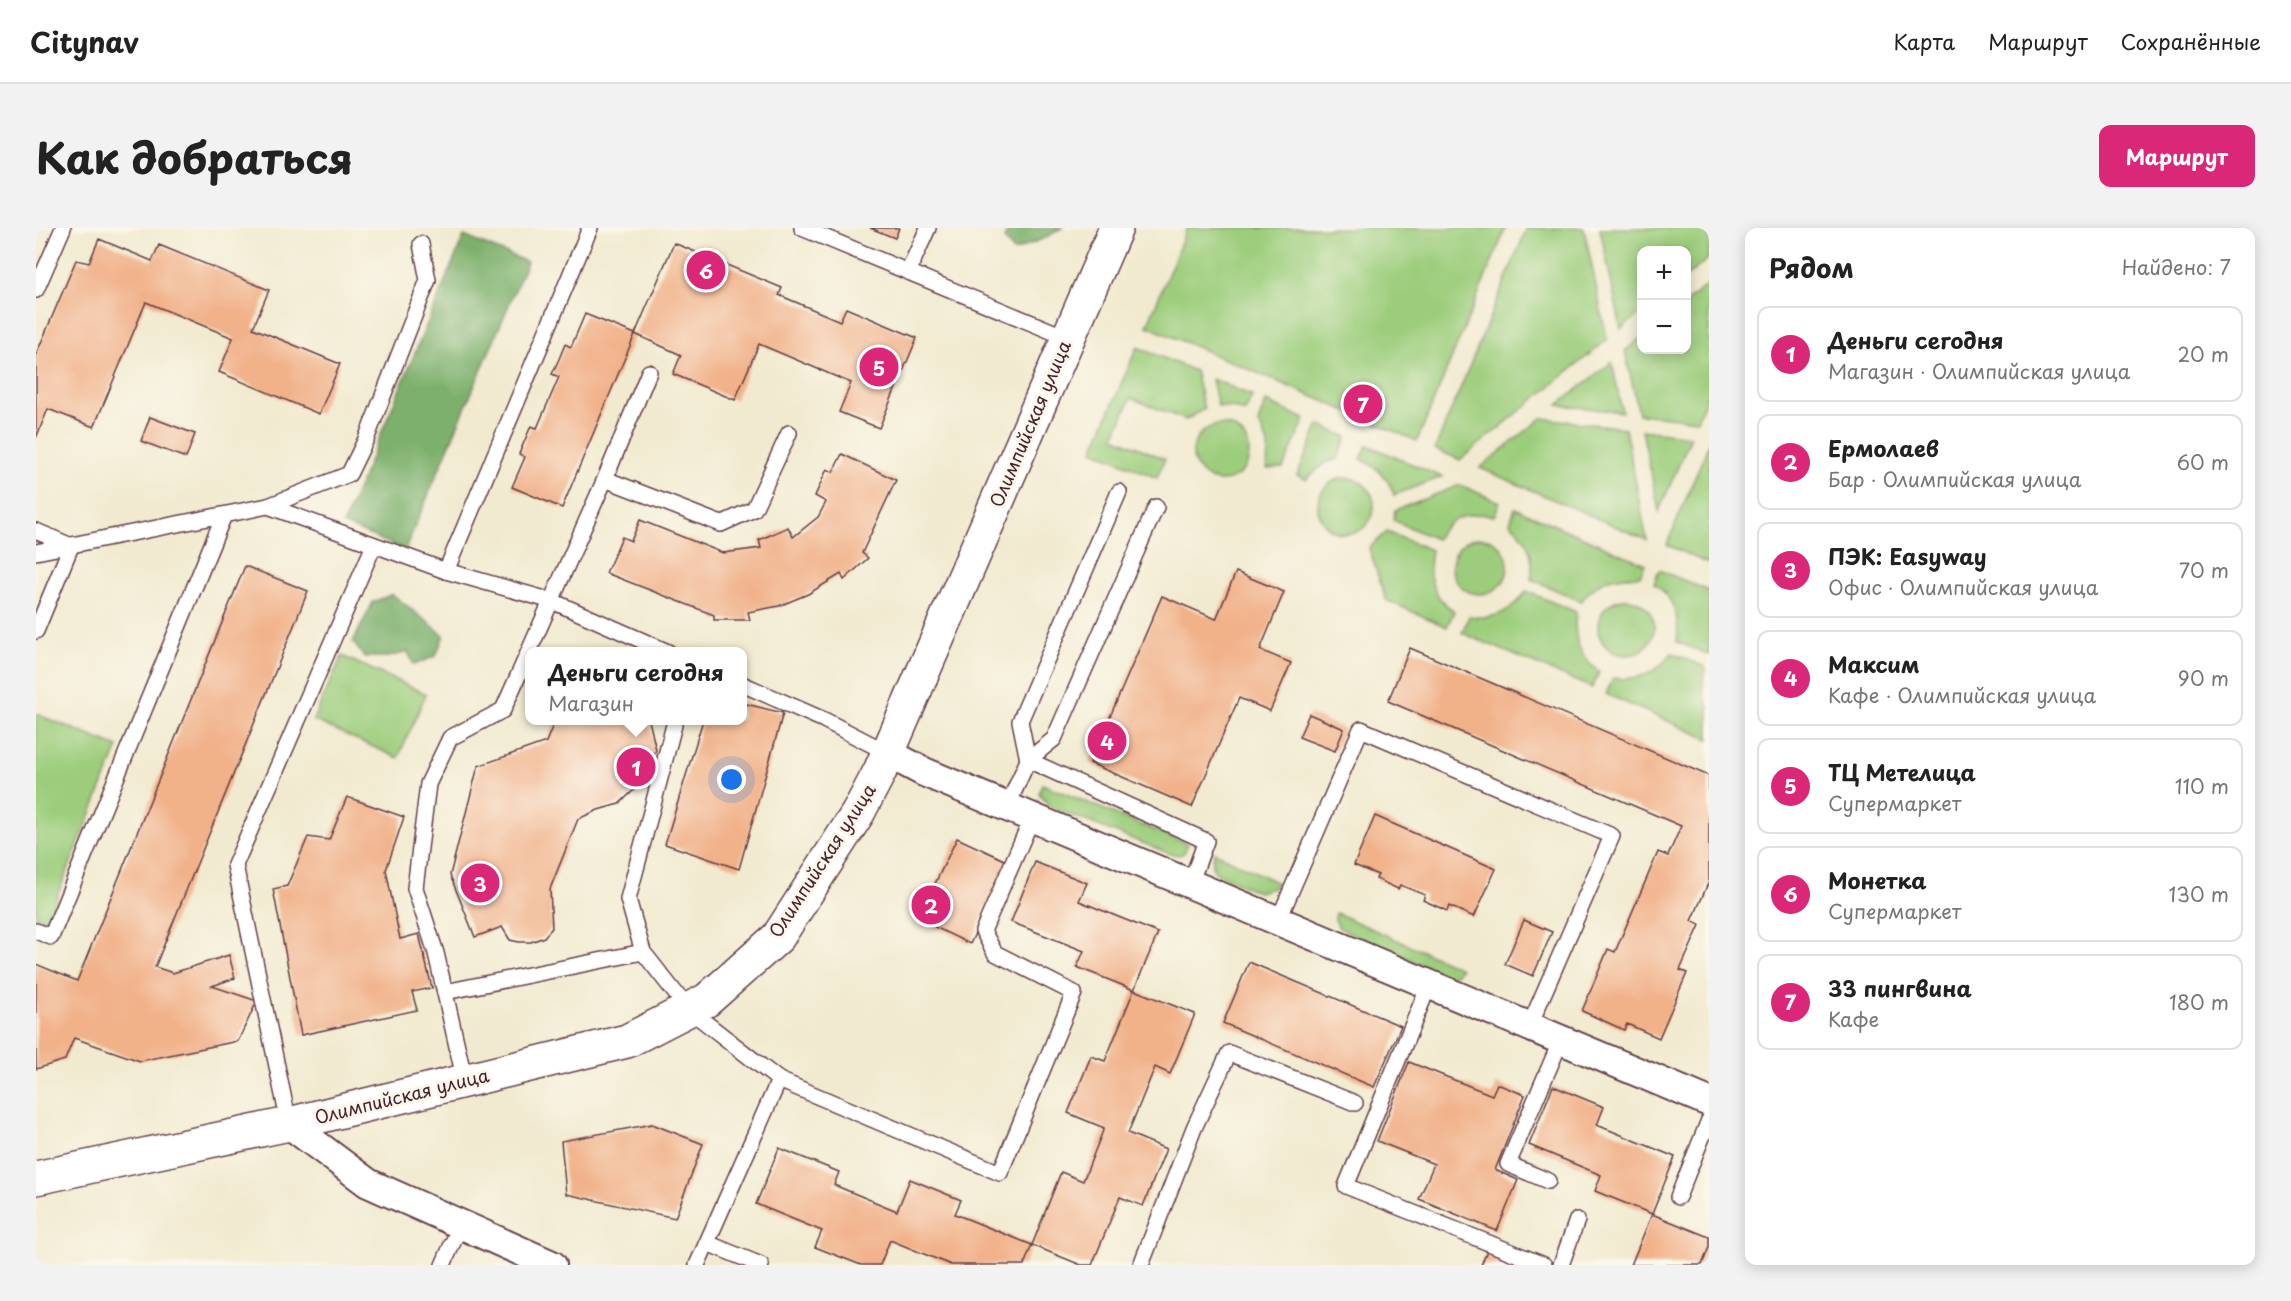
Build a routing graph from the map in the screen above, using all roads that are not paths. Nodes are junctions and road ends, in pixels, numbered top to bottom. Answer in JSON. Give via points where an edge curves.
{"nodes":[{"id":1,"x":63,"y":228,"type":"edge"},
{"id":2,"x":590,"y":228,"type":"edge"},
{"id":3,"x":802,"y":228,"type":"edge"},
{"id":4,"x":928,"y":228,"type":"edge"},
{"id":5,"x":1116,"y":228,"type":"edge"},
{"id":6,"x":421,"y":244,"type":"dead end"},
{"id":7,"x":908,"y":272,"type":"junction"},
{"id":8,"x":36,"y":290,"type":"edge"},
{"id":9,"x":1068,"y":338,"type":"junction"},
{"id":10,"x":649,"y":372,"type":"dead end"},
{"id":11,"x":789,"y":432,"type":"dead end"},
{"id":12,"x":605,"y":479,"type":"junction"},
{"id":13,"x":1119,"y":492,"type":"dead end"},
{"id":14,"x":268,"y":506,"type":"junction"},
{"id":15,"x":1156,"y":507,"type":"dead end"},
{"id":16,"x":224,"y":515,"type":"junction"},
{"id":17,"x":36,"y":531,"type":"edge"},
{"id":18,"x":374,"y":545,"type":"junction"},
{"id":19,"x":71,"y":546,"type":"junction"},
{"id":20,"x":36,"y":552,"type":"edge"},
{"id":21,"x":446,"y":571,"type":"junction"},
{"id":22,"x":552,"y":601,"type":"junction"},
{"id":23,"x":36,"y":631,"type":"edge"},
{"id":24,"x":531,"y":647,"type":"edge"},
{"id":25,"x":659,"y":647,"type":"edge"},
{"id":26,"x":525,"y":661,"type":"edge"},
{"id":27,"x":747,"y":686,"type":"edge"},
{"id":28,"x":674,"y":725,"type":"dead end"},
{"id":29,"x":888,"y":753,"type":"junction"},
{"id":30,"x":1028,"y":760,"type":"junction"},
{"id":31,"x":1007,"y":807,"type":"junction"},
{"id":32,"x":1032,"y":818,"type":"junction"},
{"id":33,"x":1190,"y":884,"type":"junction"},
{"id":34,"x":1278,"y":921,"type":"junction"},
{"id":35,"x":36,"y":931,"type":"edge"},
{"id":36,"x":644,"y":952,"type":"junction"},
{"id":37,"x":1429,"y":985,"type":"junction"},
{"id":38,"x":445,"y":992,"type":"junction"},
{"id":39,"x":688,"y":1009,"type":"junction"},
{"id":40,"x":1530,"y":1027,"type":"junction"},
{"id":41,"x":1561,"y":1040,"type":"junction"},
{"id":42,"x":779,"y":1080,"type":"junction"},
{"id":43,"x":465,"y":1082,"type":"junction"},
{"id":44,"x":1709,"y":1102,"type":"edge"},
{"id":45,"x":1355,"y":1103,"type":"dead end"},
{"id":46,"x":1709,"y":1120,"type":"edge"},
{"id":47,"x":288,"y":1124,"type":"junction"},
{"id":48,"x":36,"y":1178,"type":"edge"},
{"id":49,"x":1548,"y":1181,"type":"dead end"},
{"id":50,"x":1678,"y":1197,"type":"dead end"},
{"id":51,"x":1577,"y":1220,"type":"dead end"},
{"id":52,"x":460,"y":1226,"type":"junction"},
{"id":53,"x":707,"y":1243,"type":"junction"},
{"id":54,"x":1142,"y":1264,"type":"edge"},
{"id":55,"x":443,"y":1265,"type":"edge"},
{"id":56,"x":552,"y":1265,"type":"edge"},
{"id":57,"x":697,"y":1265,"type":"edge"},
{"id":58,"x":761,"y":1265,"type":"edge"},
{"id":59,"x":1544,"y":1265,"type":"edge"},
{"id":60,"x":1561,"y":1265,"type":"edge"}],
"edges":[{"from":1,"to":8,"type":"lane"},
{"from":2,"to":21,"type":"lane"},
{"from":3,"to":7,"type":"lane"},
{"from":4,"to":7,"type":"lane"},
{"from":5,"to":9,"type":"street","name":"Олимпийская улица"},
{"from":6,"to":14,"type":"lane","via":[[428,280],[350,474]]},
{"from":7,"to":9,"type":"lane"},
{"from":9,"to":29,"type":"street","name":"Олимпийская улица"},
{"from":10,"to":12,"type":"lane"},
{"from":11,"to":12,"type":"lane","via":[[754,509],[721,524]]},
{"from":12,"to":22,"type":"lane"},
{"from":13,"to":30,"type":"lane","via":[[1020,721]]},
{"from":14,"to":16,"type":"lane"},
{"from":14,"to":18,"type":"lane"},
{"from":15,"to":30,"type":"lane","via":[[1053,739]]},
{"from":16,"to":19,"type":"lane"},
{"from":16,"to":35,"type":"lane","via":[[51,937]]},
{"from":17,"to":19,"type":"lane"},
{"from":18,"to":21,"type":"lane"},
{"from":18,"to":47,"type":"lane","via":[[235,865]]},
{"from":19,"to":20,"type":"lane"},
{"from":19,"to":23,"type":"lane"},
{"from":21,"to":22,"type":"lane"},
{"from":22,"to":24,"type":"lane"},
{"from":22,"to":25,"type":"lane"},
{"from":26,"to":38,"type":"lane","via":[[503,710],[450,738],[428,784],[415,888]]},
{"from":27,"to":29,"type":"lane"},
{"from":28,"to":36,"type":"lane","via":[[628,899]]},
{"from":29,"to":31,"type":"street"},
{"from":29,"to":39,"type":"street","name":"Олимпийская улица","via":[[858,813],[778,937],[707,1000]]},
{"from":30,"to":31,"type":"lane"},
{"from":30,"to":33,"type":"lane","via":[[1206,841]]},
{"from":31,"to":32,"type":"street"},
{"from":32,"to":33,"type":"street"},
{"from":32,"to":42,"type":"lane","via":[[983,931],[995,953],[1074,993],[1000,1173]]},
{"from":33,"to":34,"type":"street"},
{"from":34,"to":37,"type":"street"},
{"from":34,"to":40,"type":"lane","via":[[1361,729],[1612,836]]},
{"from":36,"to":38,"type":"lane"},
{"from":36,"to":39,"type":"lane"},
{"from":37,"to":40,"type":"street"},
{"from":37,"to":59,"type":"lane","via":[[1346,1186]]},
{"from":38,"to":43,"type":"lane"},
{"from":39,"to":42,"type":"lane"},
{"from":39,"to":43,"type":"street","name":"Олимпийская улица","via":[[627,1041]]},
{"from":40,"to":41,"type":"street"},
{"from":41,"to":44,"type":"street"},
{"from":41,"to":49,"type":"lane","via":[[1508,1164]]},
{"from":42,"to":53,"type":"lane"},
{"from":43,"to":47,"type":"street","name":"Олимпийская улица"},
{"from":45,"to":54,"type":"lane","via":[[1229,1053],[1194,1128]]},
{"from":46,"to":50,"type":"lane"},
{"from":47,"to":48,"type":"street","name":"Олимпийская улица"},
{"from":47,"to":52,"type":"street","via":[[368,1183]]},
{"from":51,"to":60,"type":"lane"},
{"from":52,"to":55,"type":"lane"},
{"from":52,"to":56,"type":"street"},
{"from":53,"to":57,"type":"lane"},
{"from":53,"to":58,"type":"lane"}]}
